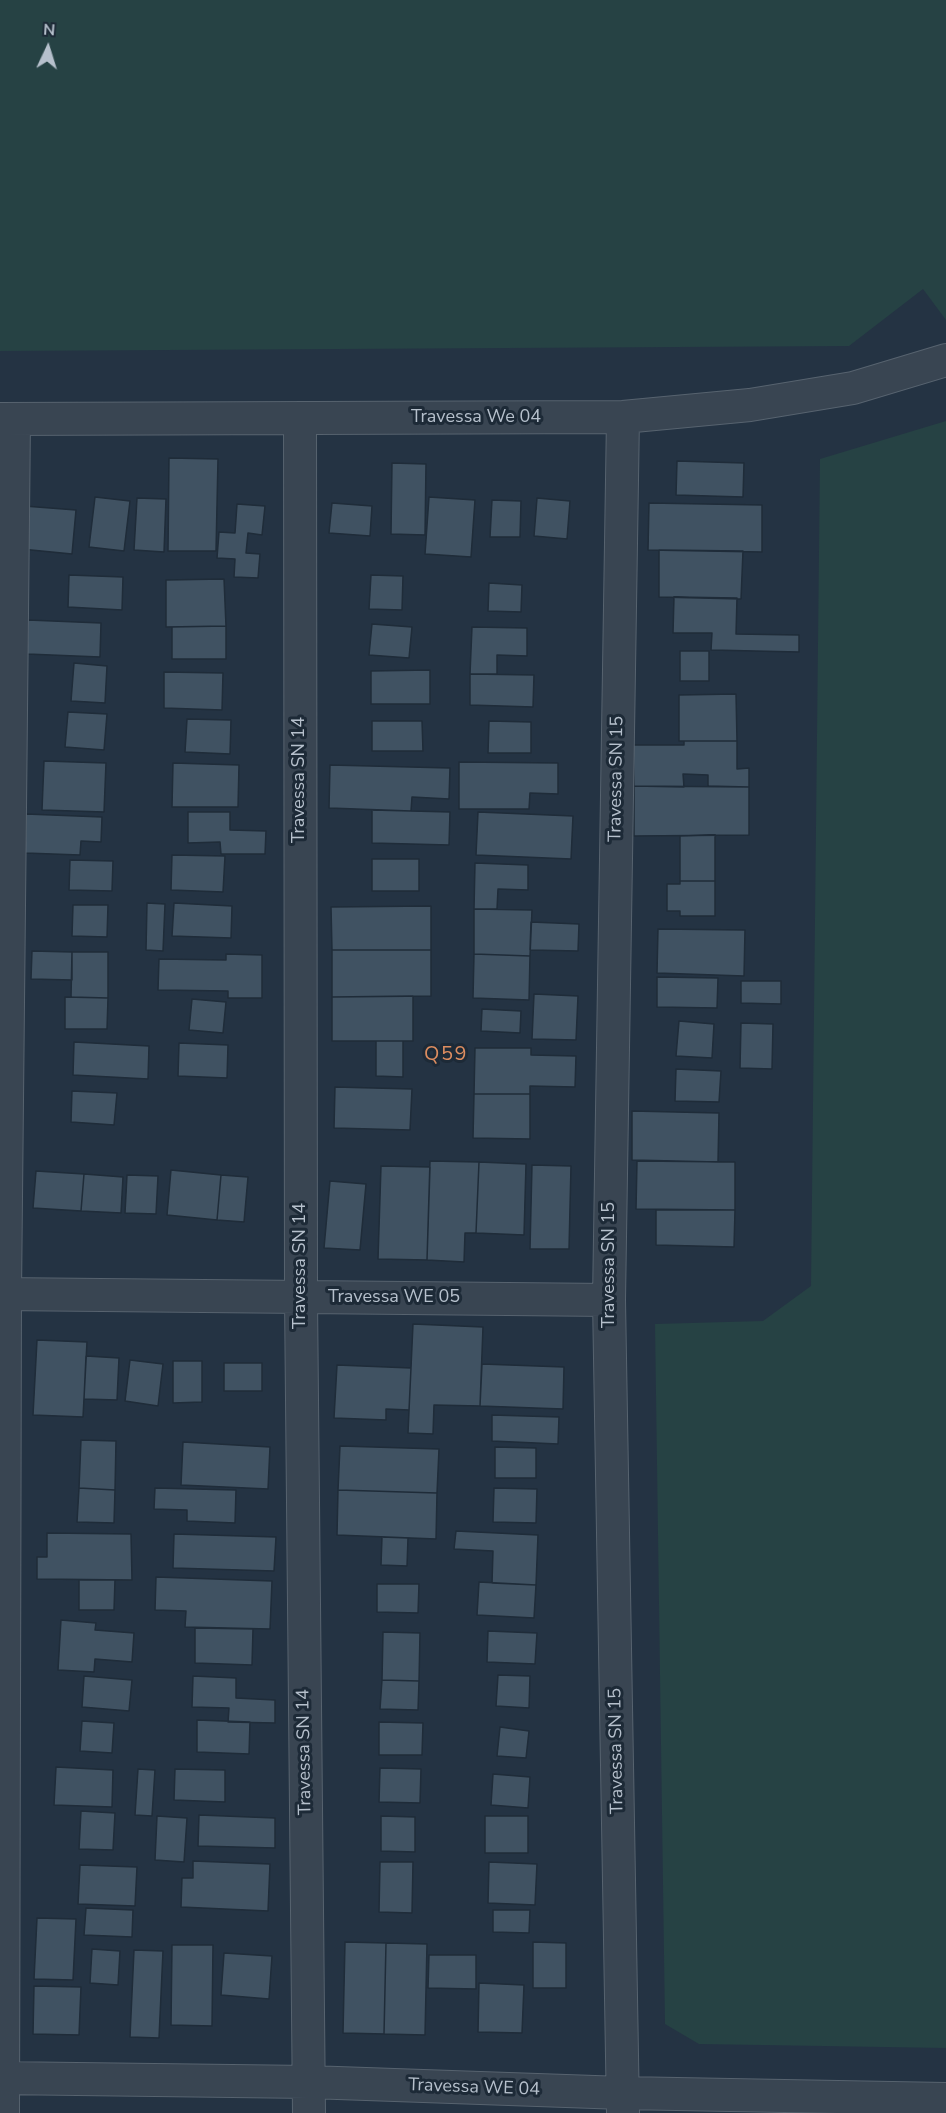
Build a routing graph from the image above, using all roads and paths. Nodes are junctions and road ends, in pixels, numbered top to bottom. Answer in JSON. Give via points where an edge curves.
{"nodes":[{"id":1,"x":946,"y":360,"type":"edge"},
{"id":2,"x":623,"y":417,"type":"junction"},
{"id":3,"x":300,"y":418,"type":"junction"},
{"id":4,"x":7,"y":419,"type":"edge"},
{"id":5,"x":2,"y":1294,"type":"edge"},
{"id":6,"x":301,"y":1298,"type":"junction"},
{"id":7,"x":609,"y":1300,"type":"junction"},
{"id":8,"x":1,"y":2078,"type":"edge"},
{"id":9,"x":309,"y":2082,"type":"junction"},
{"id":10,"x":946,"y":2098,"type":"edge"},
{"id":11,"x":623,"y":2103,"type":"edge"},
{"id":12,"x":3,"y":2113,"type":"edge"},
{"id":13,"x":309,"y":2113,"type":"edge"}],
"edges":[{"from":1,"to":2,"type":"street","name":"Travessa We 04","via":[[853,388],[750,405]]},
{"from":2,"to":3,"type":"street","name":"Travessa We 04"},
{"from":2,"to":7,"type":"street","name":"Travessa SN 15"},
{"from":3,"to":4,"type":"street","name":"Travessa We 04"},
{"from":3,"to":6,"type":"street","name":"Travessa SN 14"},
{"from":4,"to":5,"type":"street"},
{"from":5,"to":6,"type":"street","name":"Travessa WE 05"},
{"from":5,"to":8,"type":"street"},
{"from":6,"to":7,"type":"street","name":"Travessa WE 05"},
{"from":6,"to":9,"type":"street","name":"Travessa SN 14"},
{"from":7,"to":11,"type":"street","name":"Travessa SN 15"},
{"from":8,"to":9,"type":"street","name":"Travessa WE 04"},
{"from":8,"to":12,"type":"street"},
{"from":9,"to":11,"type":"street","name":"Travessa WE 04"},
{"from":9,"to":13,"type":"street","name":"Travessa SN 14"},
{"from":10,"to":11,"type":"street","name":"Travessa WE 04"}]}
